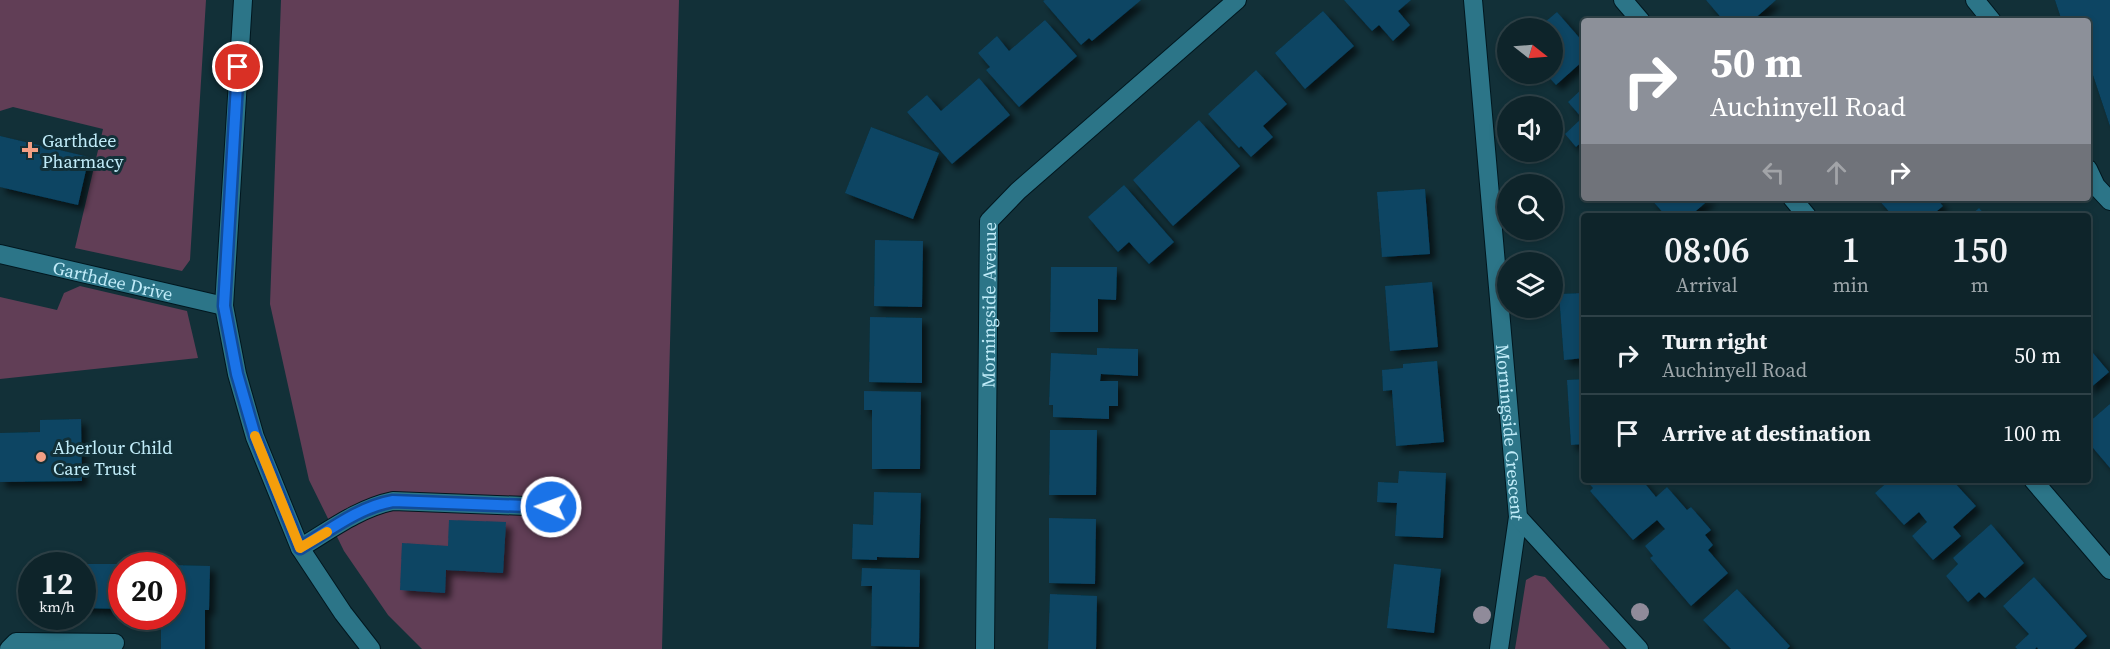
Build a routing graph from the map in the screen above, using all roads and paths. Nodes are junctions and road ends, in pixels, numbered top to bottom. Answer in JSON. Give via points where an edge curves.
{"nodes":[{"id":1,"x":243,"y":0,"type":"edge"},
{"id":2,"x":1237,"y":0,"type":"edge"},
{"id":3,"x":1473,"y":0,"type":"edge"},
{"id":4,"x":1623,"y":0,"type":"edge"},
{"id":5,"x":1976,"y":0,"type":"edge"},
{"id":6,"x":1638,"y":18,"type":"edge"},
{"id":7,"x":1990,"y":18,"type":"edge"},
{"id":8,"x":2091,"y":175,"type":"edge"},
{"id":9,"x":1795,"y":201,"type":"edge"},
{"id":10,"x":2110,"y":201,"type":"edge"},
{"id":11,"x":1805,"y":213,"type":"edge"},
{"id":12,"x":0,"y":254,"type":"edge"},
{"id":13,"x":224,"y":306,"type":"junction"},
{"id":14,"x":2036,"y":483,"type":"edge"},
{"id":15,"x":551,"y":507,"type":"dead end"},
{"id":16,"x":1518,"y":517,"type":"junction"},
{"id":17,"x":300,"y":548,"type":"junction"},
{"id":18,"x":2110,"y":570,"type":"edge"},
{"id":19,"x":115,"y":643,"type":"dead end"},
{"id":20,"x":9,"y":649,"type":"edge"},
{"id":21,"x":371,"y":649,"type":"edge"},
{"id":22,"x":985,"y":649,"type":"edge"},
{"id":23,"x":1499,"y":649,"type":"edge"},
{"id":24,"x":1639,"y":649,"type":"edge"}],
"edges":[{"from":1,"to":13,"type":"street"},
{"from":2,"to":22,"type":"street","name":"Morningside Avenue","via":[[989,221]]},
{"from":3,"to":16,"type":"street","name":"Morningside Crescent"},
{"from":4,"to":6,"type":"street"},
{"from":5,"to":7,"type":"street"},
{"from":8,"to":10,"type":"street"},
{"from":9,"to":11,"type":"street"},
{"from":12,"to":13,"type":"street","name":"Garthdee Drive"},
{"from":13,"to":17,"type":"street","via":[[237,374],[255,436]]},
{"from":14,"to":18,"type":"street"},
{"from":15,"to":17,"type":"street","via":[[393,501],[356,514]]},
{"from":16,"to":23,"type":"street","name":"Morningside Crescent"},
{"from":16,"to":24,"type":"street"},
{"from":17,"to":21,"type":"street"},
{"from":19,"to":20,"type":"street","via":[[16,642]]}]}
